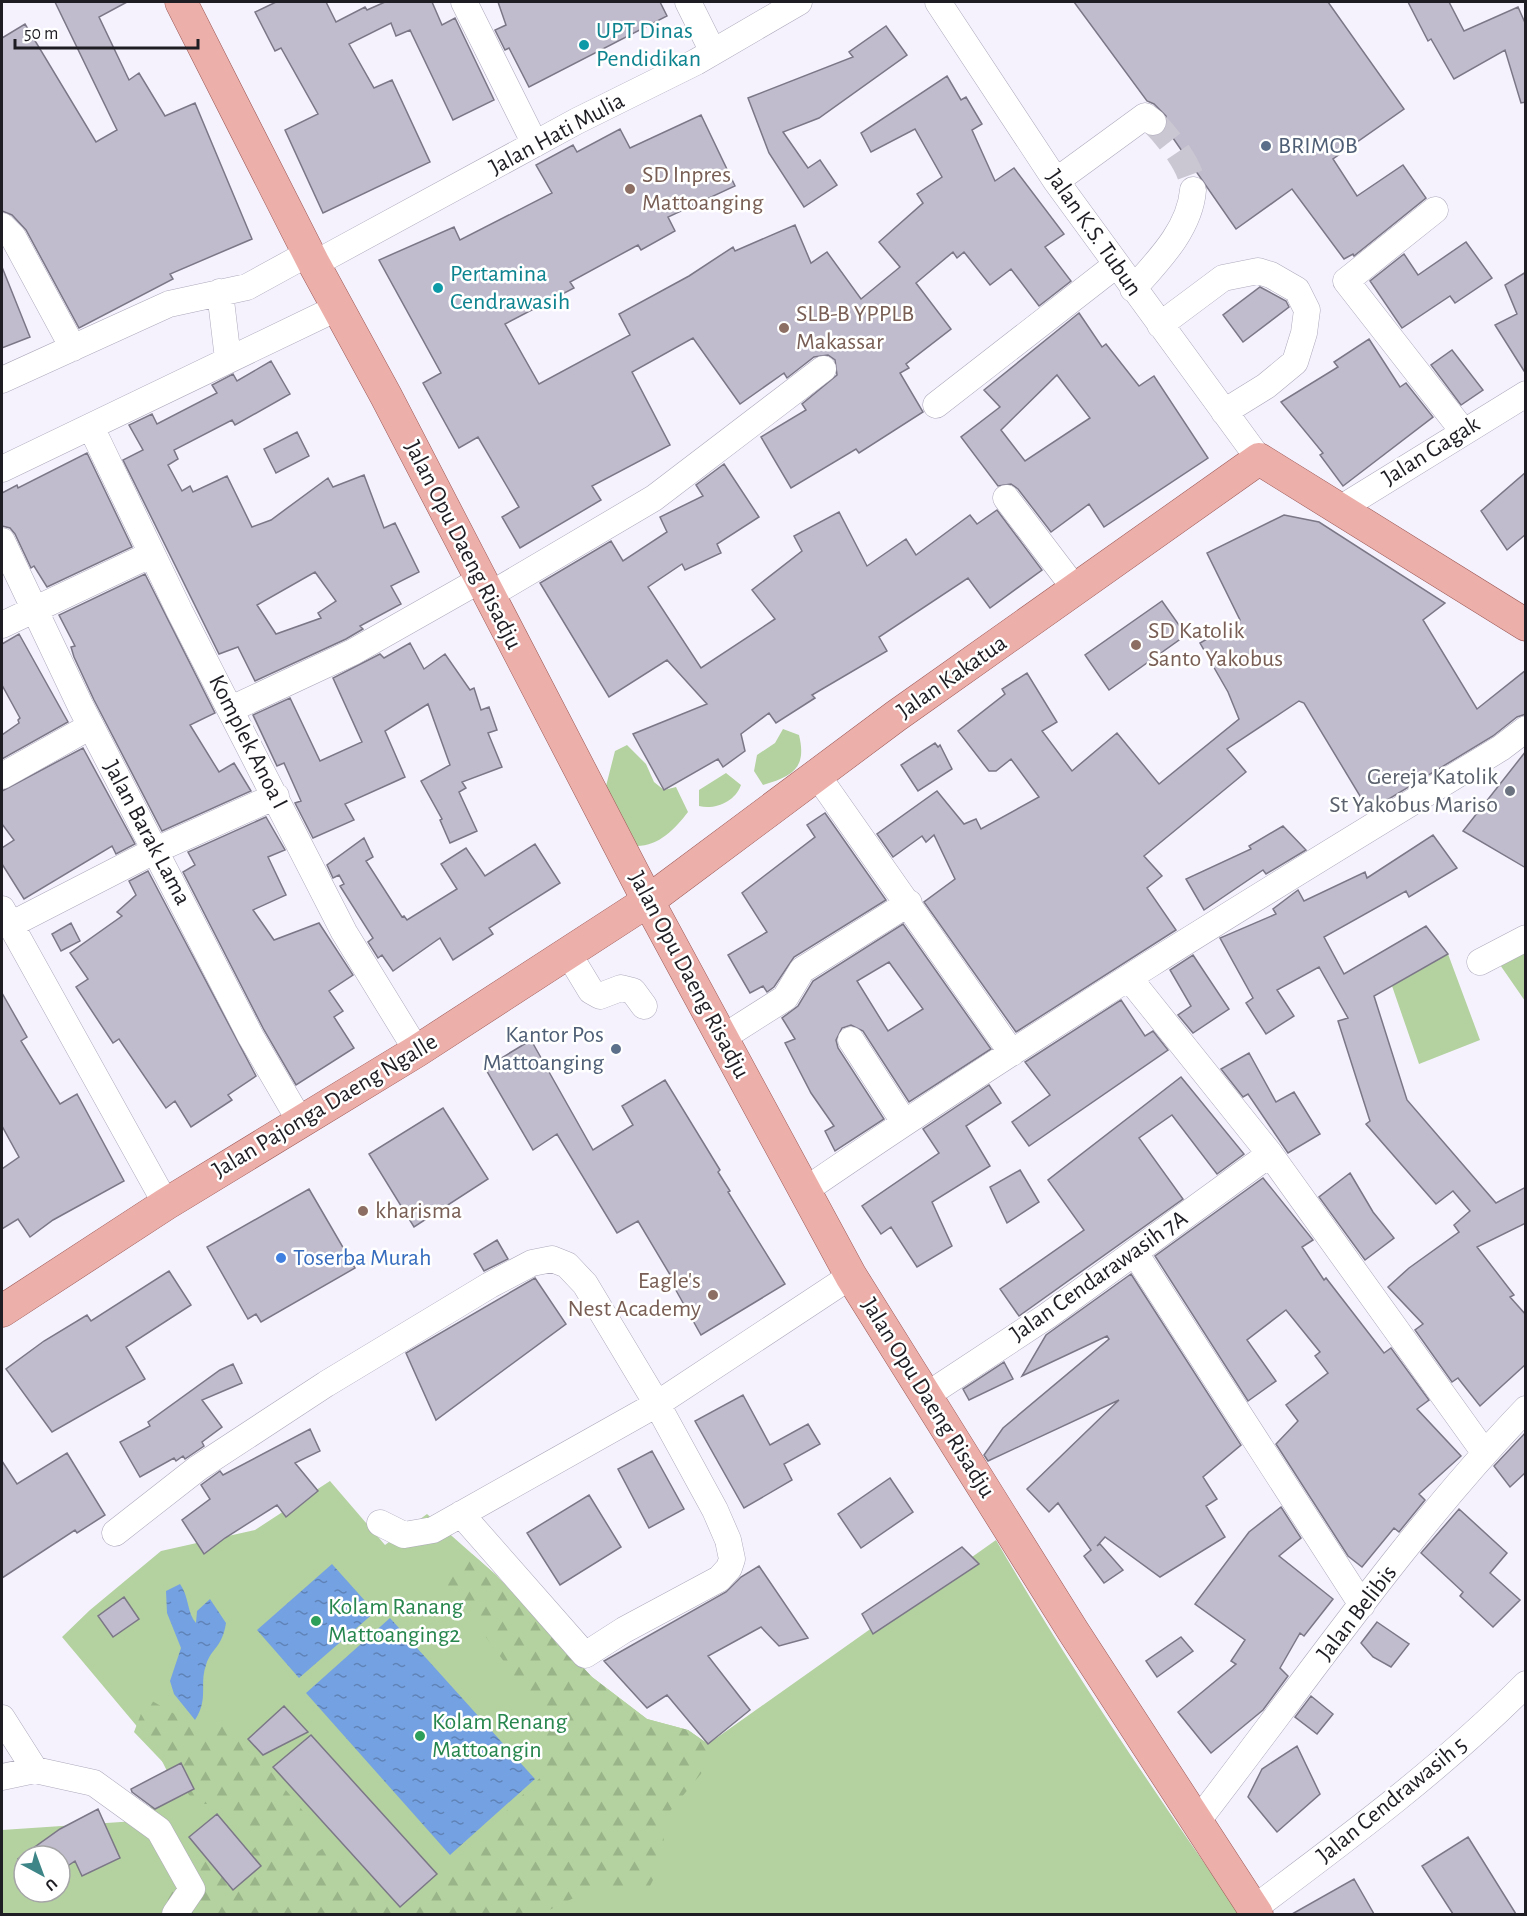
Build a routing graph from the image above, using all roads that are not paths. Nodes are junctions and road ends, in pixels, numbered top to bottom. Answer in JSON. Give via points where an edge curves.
{"nodes":[{"id":1,"x":181,"y":2,"type":"edge"},
{"id":2,"x":464,"y":2,"type":"edge"},
{"id":3,"x":688,"y":2,"type":"edge"},
{"id":4,"x":799,"y":2,"type":"edge"},
{"id":5,"x":938,"y":2,"type":"edge"},
{"id":6,"x":713,"y":52,"type":"junction"},
{"id":7,"x":1153,"y":122,"type":"dead end"},
{"id":8,"x":535,"y":144,"type":"junction"},
{"id":9,"x":1056,"y":181,"type":"junction"},
{"id":10,"x":1193,"y":190,"type":"tunnel mouth"},
{"id":11,"x":1435,"y":210,"type":"dead end"},
{"id":12,"x":2,"y":226,"type":"edge"},
{"id":13,"x":311,"y":258,"type":"junction"},
{"id":14,"x":1116,"y":265,"type":"junction"},
{"id":15,"x":1133,"y":289,"type":"junction"},
{"id":16,"x":220,"y":292,"type":"junction"},
{"id":17,"x":337,"y":308,"type":"junction"},
{"id":18,"x":1160,"y":325,"type":"junction"},
{"id":19,"x":73,"y":348,"type":"junction"},
{"id":20,"x":228,"y":359,"type":"junction"},
{"id":21,"x":824,"y":369,"type":"dead end"},
{"id":22,"x":2,"y":380,"type":"edge"},
{"id":23,"x":1526,"y":394,"type":"edge"},
{"id":24,"x":936,"y":405,"type":"dead end"},
{"id":25,"x":1224,"y":412,"type":"junction"},
{"id":26,"x":91,"y":427,"type":"junction"},
{"id":27,"x":1462,"y":431,"type":"junction"},
{"id":28,"x":1259,"y":459,"type":"junction"},
{"id":29,"x":2,"y":469,"type":"edge"},
{"id":30,"x":1006,"y":498,"type":"dead end"},
{"id":31,"x":1338,"y":510,"type":"junction"},
{"id":32,"x":2,"y":541,"type":"edge"},
{"id":33,"x":152,"y":554,"type":"junction"},
{"id":34,"x":484,"y":588,"type":"junction"},
{"id":35,"x":1076,"y":590,"type":"junction"},
{"id":36,"x":33,"y":610,"type":"junction"},
{"id":37,"x":2,"y":625,"type":"edge"},
{"id":38,"x":1526,"y":625,"type":"edge"},
{"id":39,"x":231,"y":709,"type":"junction"},
{"id":40,"x":91,"y":726,"type":"junction"},
{"id":41,"x":1526,"y":729,"type":"edge"},
{"id":42,"x":817,"y":775,"type":"junction"},
{"id":43,"x":2,"y":776,"type":"edge"},
{"id":44,"x":276,"y":796,"type":"junction"},
{"id":45,"x":156,"y":850,"type":"junction"},
{"id":46,"x":648,"y":901,"type":"junction"},
{"id":47,"x":909,"y":903,"type":"junction"},
{"id":48,"x":7,"y":916,"type":"edge"},
{"id":49,"x":1526,"y":938,"type":"edge"},
{"id":50,"x":568,"y":953,"type":"junction"},
{"id":51,"x":1480,"y":962,"type":"dead end"},
{"id":52,"x":1129,"y":978,"type":"junction"},
{"id":53,"x":644,"y":1006,"type":"dead end"},
{"id":54,"x":722,"y":1038,"type":"junction"},
{"id":55,"x":851,"y":1040,"type":"dead end"},
{"id":56,"x":417,"y":1051,"type":"junction"},
{"id":57,"x":1012,"y":1053,"type":"junction"},
{"id":58,"x":300,"y":1121,"type":"junction"},
{"id":59,"x":904,"y":1122,"type":"junction"},
{"id":60,"x":1270,"y":1154,"type":"junction"},
{"id":61,"x":804,"y":1191,"type":"junction"},
{"id":62,"x":166,"y":1204,"type":"junction"},
{"id":63,"x":1135,"y":1253,"type":"junction"},
{"id":64,"x":852,"y":1276,"type":"junction"},
{"id":65,"x":2,"y":1311,"type":"edge"},
{"id":66,"x":927,"y":1395,"type":"junction"},
{"id":67,"x":657,"y":1404,"type":"junction"},
{"id":68,"x":1526,"y":1409,"type":"edge"},
{"id":69,"x":1484,"y":1452,"type":"junction"},
{"id":70,"x":461,"y":1514,"type":"junction"},
{"id":71,"x":380,"y":1523,"type":"dead end"},
{"id":72,"x":115,"y":1533,"type":"dead end"},
{"id":73,"x":1362,"y":1605,"type":"junction"},
{"id":74,"x":1526,"y":1684,"type":"edge"},
{"id":75,"x":2,"y":1718,"type":"edge"},
{"id":76,"x":35,"y":1770,"type":"junction"},
{"id":77,"x":2,"y":1777,"type":"edge"},
{"id":78,"x":1196,"y":1823,"type":"junction"},
{"id":79,"x":1255,"y":1912,"type":"edge"},
{"id":80,"x":175,"y":1914,"type":"edge"}],
"edges":[{"from":1,"to":13,"type":"main road","name":"Jalan Opu Daeng Risadju"},
{"from":2,"to":8,"type":"street"},
{"from":3,"to":6,"type":"street"},
{"from":4,"to":6,"type":"street","name":"Jalan Hati Mulia"},
{"from":5,"to":9,"type":"street","name":"Jalan K.S. Tubun"},
{"from":6,"to":8,"type":"street","name":"Jalan Hati Mulia"},
{"from":7,"to":9,"type":"street","via":[[1145,116]]},
{"from":8,"to":13,"type":"street","name":"Jalan Hati Mulia"},
{"from":9,"to":14,"type":"street","name":"Jalan K.S. Tubun"},
{"from":10,"to":15,"type":"street","via":[[1182,227]]},
{"from":11,"to":27,"type":"street","via":[[1346,281]]},
{"from":12,"to":19,"type":"street","via":[[13,237]]},
{"from":13,"to":16,"type":"street","name":"Jalan Hati Mulia","via":[[247,287]]},
{"from":13,"to":17,"type":"main road","name":"Jalan Opu Daeng Risadju"},
{"from":14,"to":15,"type":"street","name":"Jalan K.S. Tubun"},
{"from":14,"to":24,"type":"street"},
{"from":15,"to":18,"type":"street","name":"Jalan K.S. Tubun"},
{"from":16,"to":19,"type":"street","name":"Jalan Hati Mulia","via":[[169,304]]},
{"from":16,"to":20,"type":"street"},
{"from":17,"to":20,"type":"street"},
{"from":17,"to":34,"type":"main road","name":"Jalan Opu Daeng Risadju"},
{"from":18,"to":25,"type":"street","name":"Jalan K.S. Tubun"},
{"from":18,"to":25,"type":"street","via":[[1222,278],[1258,271],[1297,290],[1307,310],[1295,362]]},
{"from":19,"to":22,"type":"street","name":"Jalan Hati Mulia"},
{"from":20,"to":26,"type":"street"},
{"from":21,"to":34,"type":"street","via":[[654,498]]},
{"from":23,"to":27,"type":"street","name":"Jalan Gagak"},
{"from":25,"to":28,"type":"street","name":"Jalan K.S. Tubun"},
{"from":26,"to":29,"type":"street"},
{"from":26,"to":33,"type":"street","name":"Komplek Anoa I"},
{"from":27,"to":31,"type":"street","name":"Jalan Gagak"},
{"from":28,"to":31,"type":"main road"},
{"from":28,"to":35,"type":"main road","name":"Jalan Kakatua"},
{"from":30,"to":35,"type":"street"},
{"from":31,"to":38,"type":"main road"},
{"from":32,"to":36,"type":"street","name":"Jalan Barak Lama"},
{"from":33,"to":36,"type":"street"},
{"from":33,"to":39,"type":"street","name":"Komplek Anoa I"},
{"from":34,"to":39,"type":"street"},
{"from":34,"to":46,"type":"main road","name":"Jalan Opu Daeng Risadju"},
{"from":35,"to":42,"type":"main road","name":"Jalan Kakatua"},
{"from":36,"to":37,"type":"street"},
{"from":36,"to":40,"type":"street","name":"Jalan Barak Lama"},
{"from":39,"to":44,"type":"street","name":"Komplek Anoa I"},
{"from":40,"to":43,"type":"street"},
{"from":40,"to":45,"type":"street","name":"Jalan Barak Lama"},
{"from":41,"to":52,"type":"street"},
{"from":42,"to":46,"type":"main road","name":"Jalan Kakatua"},
{"from":42,"to":47,"type":"street"},
{"from":44,"to":45,"type":"street"},
{"from":44,"to":56,"type":"street","name":"Komplek Anoa I","via":[[344,932]]},
{"from":45,"to":48,"type":"street"},
{"from":45,"to":58,"type":"street","name":"Jalan Barak Lama"},
{"from":46,"to":50,"type":"main road","name":"Jalan Pajonga Daeng Ngalle"},
{"from":46,"to":54,"type":"main road","name":"Jalan Opu Daeng Risadju"},
{"from":47,"to":54,"type":"street","via":[[802,970],[785,998]]},
{"from":47,"to":57,"type":"street"},
{"from":48,"to":62,"type":"street"},
{"from":49,"to":51,"type":"street"},
{"from":50,"to":53,"type":"street","via":[[591,991],[600,996],[621,988],[633,991]]},
{"from":50,"to":56,"type":"main road","name":"Jalan Pajonga Daeng Ngalle"},
{"from":52,"to":57,"type":"street"},
{"from":52,"to":60,"type":"street"},
{"from":54,"to":61,"type":"main road","name":"Jalan Opu Daeng Risadju"},
{"from":55,"to":59,"type":"street"},
{"from":56,"to":58,"type":"main road","name":"Jalan Pajonga Daeng Ngalle"},
{"from":57,"to":59,"type":"street"},
{"from":58,"to":62,"type":"main road","name":"Jalan Pajonga Daeng Ngalle"},
{"from":59,"to":61,"type":"street"},
{"from":60,"to":63,"type":"street","name":"Jalan Cendarawasih 7A"},
{"from":60,"to":69,"type":"street"},
{"from":61,"to":64,"type":"main road","name":"Jalan Opu Daeng Risadju"},
{"from":62,"to":65,"type":"main road","name":"Jalan Pajonga Daeng Ngalle"},
{"from":63,"to":66,"type":"street","name":"Jalan Cendarawasih 7A"},
{"from":63,"to":73,"type":"street"},
{"from":64,"to":66,"type":"main road","name":"Jalan Opu Daeng Risadju"},
{"from":64,"to":67,"type":"street"},
{"from":66,"to":78,"type":"main road","name":"Jalan Opu Daeng Risadju"},
{"from":67,"to":70,"type":"street"},
{"from":67,"to":70,"type":"street","via":[[715,1510],[732,1559],[719,1579],[585,1655]]},
{"from":67,"to":72,"type":"street","via":[[585,1284],[567,1265],[552,1259],[532,1263],[326,1384],[198,1468]]},
{"from":68,"to":69,"type":"street","name":"Jalan Belibis"},
{"from":69,"to":73,"type":"street","name":"Jalan Belibis"},
{"from":70,"to":71,"type":"street","via":[[433,1530],[404,1535]]},
{"from":73,"to":78,"type":"street","name":"Jalan Belibis"},
{"from":74,"to":79,"type":"street","name":"Jalan Cendrawasih 5","via":[[1406,1793]]},
{"from":75,"to":76,"type":"street"},
{"from":76,"to":77,"type":"street"},
{"from":76,"to":80,"type":"street","via":[[94,1783],[159,1830],[192,1889]]},
{"from":78,"to":79,"type":"main road","name":"Jalan Opu Daeng Risadju"}]}
